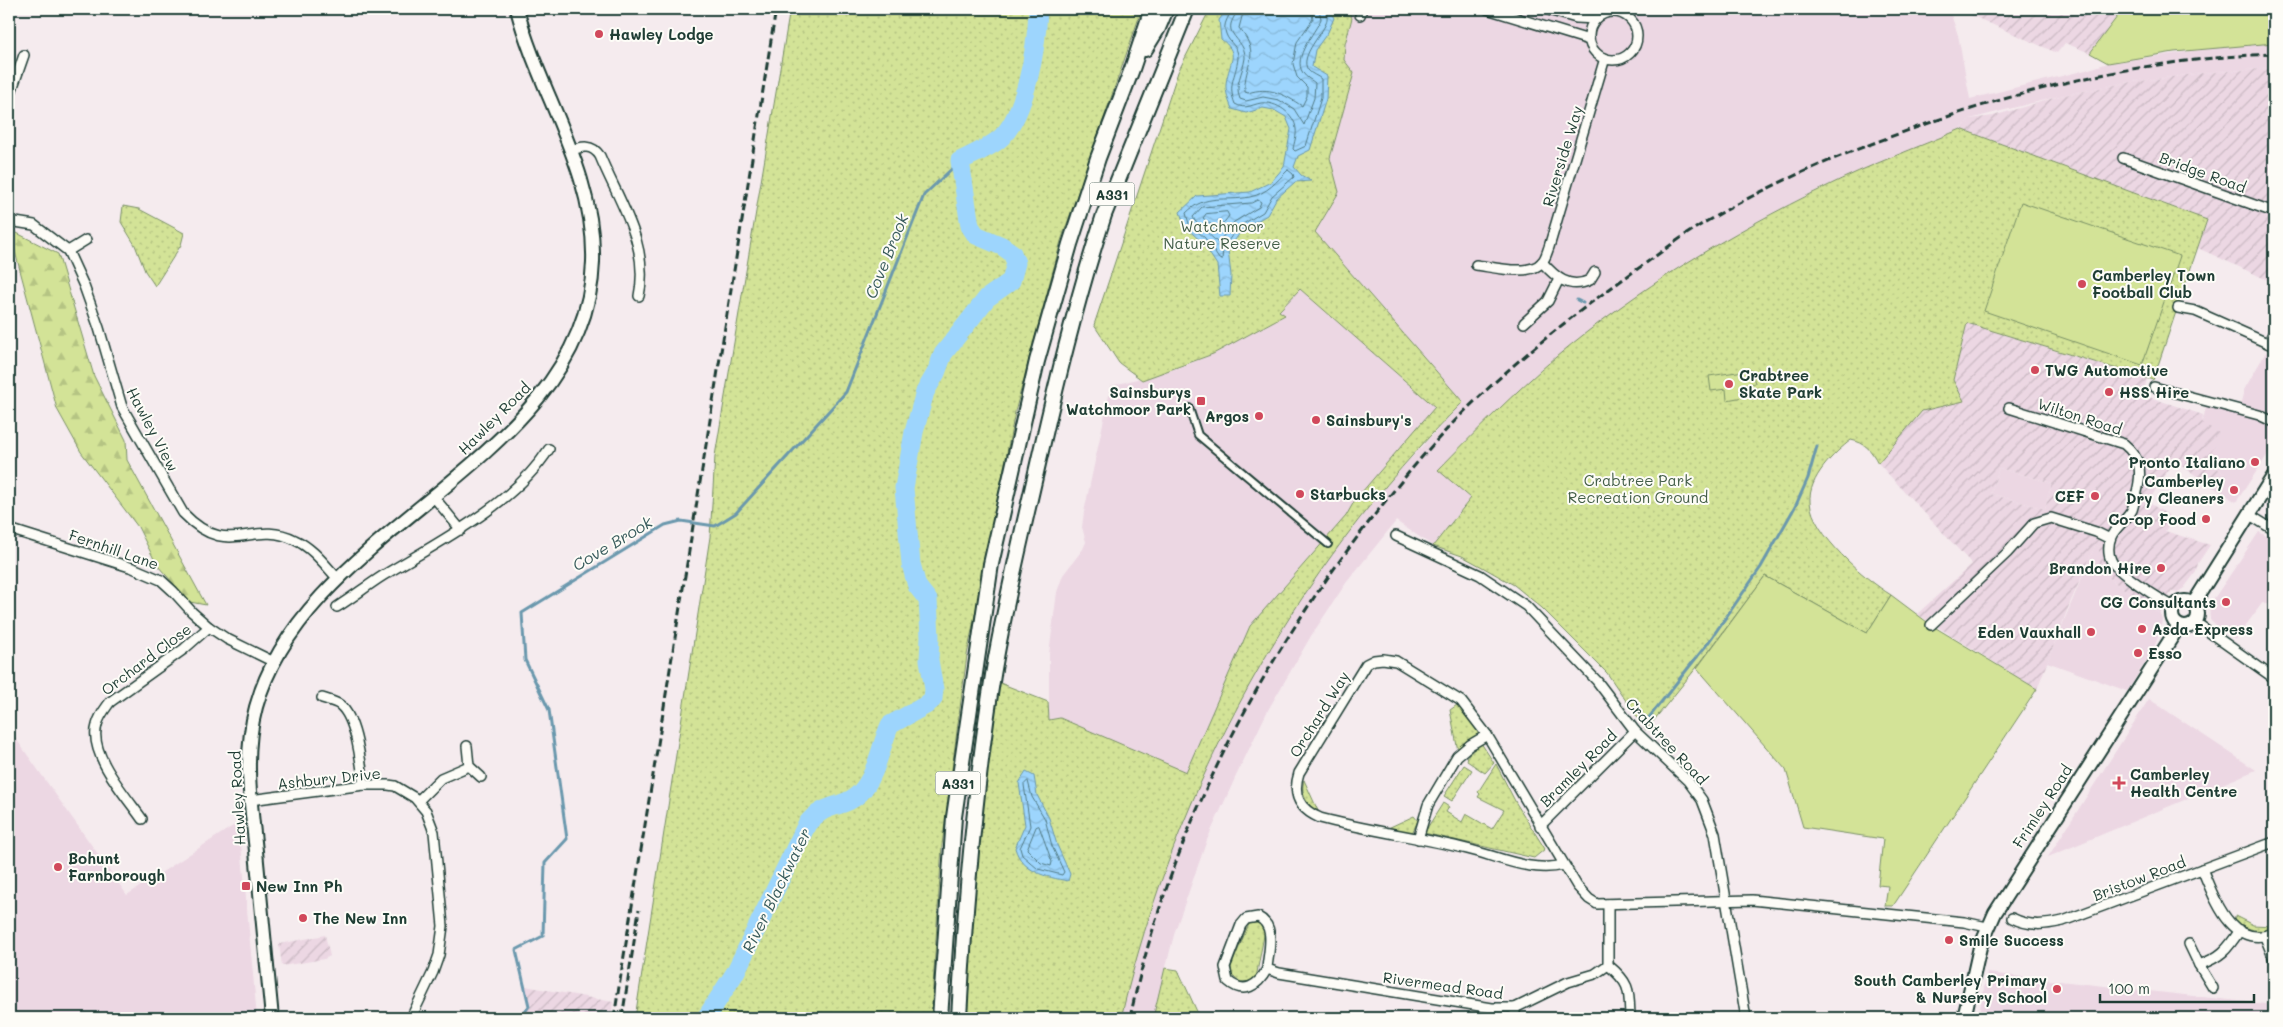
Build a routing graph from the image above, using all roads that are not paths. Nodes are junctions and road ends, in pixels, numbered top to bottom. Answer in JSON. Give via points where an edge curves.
{"nodes":[{"id":1,"x":517,"y":9,"type":"edge"},
{"id":2,"x":1152,"y":9,"type":"edge"},
{"id":3,"x":1166,"y":9,"type":"edge"},
{"id":4,"x":1187,"y":9,"type":"edge"},
{"id":5,"x":1488,"y":9,"type":"edge"},
{"id":6,"x":1545,"y":9,"type":"edge"},
{"id":7,"x":1619,"y":11,"type":"edge"},
{"id":8,"x":1596,"y":19,"type":"junction"},
{"id":9,"x":1589,"y":40,"type":"junction"},
{"id":10,"x":24,"y":55,"type":"dead end"},
{"id":11,"x":1605,"y":58,"type":"junction"},
{"id":12,"x":1132,"y":69,"type":"junction"},
{"id":13,"x":9,"y":98,"type":"edge"},
{"id":14,"x":570,"y":151,"type":"junction"},
{"id":15,"x":2122,"y":158,"type":"dead end"},
{"id":16,"x":2274,"y":212,"type":"edge"},
{"id":17,"x":9,"y":222,"type":"edge"},
{"id":18,"x":86,"y":240,"type":"dead end"},
{"id":19,"x":68,"y":251,"type":"junction"},
{"id":20,"x":1542,"y":262,"type":"junction"},
{"id":21,"x":1476,"y":265,"type":"dead end"},
{"id":22,"x":1595,"y":272,"type":"dead end"},
{"id":23,"x":1559,"y":280,"type":"junction"},
{"id":24,"x":639,"y":296,"type":"dead end"},
{"id":25,"x":2178,"y":308,"type":"dead end"},
{"id":26,"x":1524,"y":322,"type":"dead end"},
{"id":27,"x":2274,"y":332,"type":"edge"},
{"id":28,"x":2271,"y":345,"type":"edge"},
{"id":29,"x":2154,"y":387,"type":"dead end"},
{"id":30,"x":1189,"y":408,"type":"dead end"},
{"id":31,"x":2009,"y":408,"type":"dead end"},
{"id":32,"x":2274,"y":422,"type":"edge"},
{"id":33,"x":549,"y":449,"type":"dead end"},
{"id":34,"x":2274,"y":475,"type":"edge"},
{"id":35,"x":433,"y":496,"type":"junction"},
{"id":36,"x":2248,"y":514,"type":"junction"},
{"id":37,"x":9,"y":530,"type":"edge"},
{"id":38,"x":461,"y":530,"type":"junction"},
{"id":39,"x":2274,"y":530,"type":"edge"},
{"id":40,"x":1396,"y":536,"type":"dead end"},
{"id":41,"x":2110,"y":539,"type":"junction"},
{"id":42,"x":1328,"y":544,"type":"dead end"},
{"id":43,"x":338,"y":579,"type":"junction"},
{"id":44,"x":2193,"y":604,"type":"junction"},
{"id":45,"x":337,"y":607,"type":"dead end"},
{"id":46,"x":2175,"y":608,"type":"junction"},
{"id":47,"x":2195,"y":622,"type":"junction"},
{"id":48,"x":1931,"y":625,"type":"dead end"},
{"id":49,"x":2179,"y":626,"type":"junction"},
{"id":50,"x":209,"y":627,"type":"junction"},
{"id":51,"x":274,"y":662,"type":"junction"},
{"id":52,"x":2274,"y":678,"type":"edge"},
{"id":53,"x":322,"y":698,"type":"dead end"},
{"id":54,"x":1636,"y":730,"type":"junction"},
{"id":55,"x":1487,"y":735,"type":"junction"},
{"id":56,"x":467,"y":746,"type":"dead end"},
{"id":57,"x":469,"y":766,"type":"junction"},
{"id":58,"x":481,"y":777,"type":"dead end"},
{"id":59,"x":364,"y":785,"type":"junction"},
{"id":60,"x":250,"y":800,"type":"junction"},
{"id":61,"x":418,"y":801,"type":"junction"},
{"id":62,"x":142,"y":819,"type":"dead end"},
{"id":63,"x":1540,"y":826,"type":"junction"},
{"id":64,"x":1418,"y":839,"type":"junction"},
{"id":65,"x":2274,"y":842,"type":"edge"},
{"id":66,"x":1564,"y":865,"type":"junction"},
{"id":67,"x":2202,"y":869,"type":"junction"},
{"id":68,"x":1726,"y":900,"type":"junction"},
{"id":69,"x":1608,"y":904,"type":"junction"},
{"id":70,"x":2012,"y":918,"type":"dead end"},
{"id":71,"x":1987,"y":927,"type":"junction"},
{"id":72,"x":2240,"y":930,"type":"junction"},
{"id":73,"x":2274,"y":933,"type":"edge"},
{"id":74,"x":2265,"y":937,"type":"junction"},
{"id":75,"x":2189,"y":944,"type":"dead end"},
{"id":76,"x":2274,"y":959,"type":"edge"},
{"id":77,"x":1608,"y":965,"type":"junction"},
{"id":78,"x":2199,"y":965,"type":"junction"},
{"id":79,"x":1267,"y":969,"type":"junction"},
{"id":80,"x":2213,"y":988,"type":"dead end"},
{"id":81,"x":1515,"y":1008,"type":"junction"},
{"id":82,"x":272,"y":1018,"type":"edge"},
{"id":83,"x":411,"y":1018,"type":"edge"},
{"id":84,"x":940,"y":1018,"type":"edge"},
{"id":85,"x":959,"y":1018,"type":"edge"},
{"id":86,"x":1514,"y":1018,"type":"edge"},
{"id":87,"x":1630,"y":1018,"type":"edge"},
{"id":88,"x":1746,"y":1018,"type":"edge"},
{"id":89,"x":1964,"y":1018,"type":"edge"}],
"edges":[{"from":1,"to":14,"type":"main road","name":"Hawley Road"},
{"from":2,"to":12,"type":"main road","number":"A331"},
{"from":3,"to":12,"type":"main road","number":"A331"},
{"from":4,"to":85,"type":"main road","number":"A331","via":[[1093,249],[1056,386],[1015,564],[982,753]]},
{"from":5,"to":9,"type":"street"},
{"from":6,"to":8,"type":"street","via":[[1576,18]]},
{"from":7,"to":8,"type":"street"},
{"from":7,"to":11,"type":"street","via":[[1631,21],[1637,40],[1625,57]]},
{"from":8,"to":9,"type":"street"},
{"from":9,"to":11,"type":"street","via":[[1596,54]]},
{"from":10,"to":13,"type":"street"},
{"from":11,"to":20,"type":"street","name":"Riverside Way"},
{"from":12,"to":84,"type":"main road","number":"A331","via":[[1095,165],[1070,244],[1037,361],[991,564],[954,817]]},
{"from":14,"to":24,"type":"street","via":[[590,147],[600,156],[642,258],[643,279]]},
{"from":14,"to":35,"type":"main road","name":"Hawley Road","via":[[588,214],[593,256],[588,299],[576,334],[559,368],[530,407],[476,460]]},
{"from":15,"to":16,"type":"street","name":"Bridge Road"},
{"from":17,"to":19,"type":"street","via":[[34,225]]},
{"from":18,"to":19,"type":"street"},
{"from":19,"to":43,"type":"street","name":"Hawley View","via":[[96,319],[122,406],[183,513],[199,528],[216,536],[239,538],[266,533],[294,539],[318,557]]},
{"from":20,"to":21,"type":"street","via":[[1530,269],[1517,270]]},
{"from":20,"to":23,"type":"street"},
{"from":22,"to":23,"type":"street","via":[[1583,284]]},
{"from":23,"to":26,"type":"street","via":[[1548,301]]},
{"from":25,"to":28,"type":"street","via":[[2195,311]]},
{"from":27,"to":28,"type":"street"},
{"from":29,"to":32,"type":"street","via":[[2259,415]]},
{"from":30,"to":42,"type":"street","via":[[1198,435]]},
{"from":31,"to":41,"type":"street","name":"Wilton Road","via":[[2124,444],[2134,452],[2139,460],[2141,477],[2132,510]]},
{"from":33,"to":38,"type":"street","via":[[514,488]]},
{"from":34,"to":36,"type":"main road"},
{"from":35,"to":38,"type":"street"},
{"from":35,"to":43,"type":"main road","name":"Hawley Road"},
{"from":36,"to":39,"type":"street"},
{"from":36,"to":44,"type":"main road"},
{"from":37,"to":50,"type":"street","name":"Fernhill Lane","via":[[116,562],[161,580]]},
{"from":38,"to":45,"type":"street"},
{"from":40,"to":54,"type":"street","name":"Crabtree Road","via":[[1480,575],[1526,606],[1597,681]]},
{"from":41,"to":46,"type":"street","via":[[2111,562]]},
{"from":41,"to":48,"type":"street","via":[[2051,518],[2034,523]]},
{"from":43,"to":51,"type":"main road","name":"Hawley Road","via":[[305,615]]},
{"from":44,"to":46,"type":"main road","via":[[2183,602]]},
{"from":44,"to":47,"type":"main road","via":[[2198,611]]},
{"from":46,"to":49,"type":"main road","via":[[2173,619]]},
{"from":47,"to":49,"type":"main road","via":[[2189,627]]},
{"from":47,"to":52,"type":"street"},
{"from":49,"to":71,"type":"main road","name":"Frimley Road"},
{"from":50,"to":51,"type":"street","name":"Fernhill Lane","via":[[242,648]]},
{"from":50,"to":62,"type":"street","name":"Orchard Close","via":[[110,702],[96,726],[100,757]]},
{"from":51,"to":60,"type":"main road","name":"Hawley Road","via":[[256,707],[252,727]]},
{"from":53,"to":59,"type":"street","via":[[340,705],[348,715]]},
{"from":54,"to":63,"type":"street","name":"Bramley Road"},
{"from":54,"to":68,"type":"street","name":"Crabtree Road","via":[[1688,781],[1702,800],[1712,824]]},
{"from":55,"to":63,"type":"street","name":"Orchard Way"},
{"from":55,"to":64,"type":"street","via":[[1457,756],[1428,805]]},
{"from":55,"to":64,"type":"street","name":"Orchard Way","via":[[1461,701],[1419,674],[1396,661],[1383,659],[1366,664],[1301,770],[1296,785],[1297,796],[1304,808],[1320,818]]},
{"from":56,"to":57,"type":"street"},
{"from":57,"to":58,"type":"street"},
{"from":57,"to":61,"type":"street","via":[[441,778]]},
{"from":59,"to":60,"type":"street","name":"Ashbury Drive"},
{"from":59,"to":61,"type":"street","name":"Ashbury Drive","via":[[395,786]]},
{"from":60,"to":82,"type":"main road","name":"Hawley Road"},
{"from":61,"to":83,"type":"street","name":"Ashbury Drive","via":[[426,811],[434,832],[443,926],[439,955]]},
{"from":63,"to":66,"type":"street","name":"Orchard Way"},
{"from":64,"to":66,"type":"street","name":"Orchard Way","via":[[1466,848],[1529,867],[1548,869]]},
{"from":65,"to":67,"type":"street","name":"Bristow Road"},
{"from":66,"to":69,"type":"street","name":"Orchard Way","via":[[1588,899],[1597,904]]},
{"from":67,"to":70,"type":"street","name":"Bristow Road","via":[[2063,921],[2036,925]]},
{"from":67,"to":72,"type":"street","via":[[2218,907],[2228,923]]},
{"from":68,"to":69,"type":"street","name":"Orchard Way"},
{"from":68,"to":71,"type":"street","via":[[1752,900]]},
{"from":68,"to":88,"type":"street","name":"Crabtree Road"},
{"from":69,"to":77,"type":"street"},
{"from":71,"to":89,"type":"main road","name":"Frimley Road"},
{"from":72,"to":74,"type":"street","via":[[2252,936]]},
{"from":72,"to":78,"type":"street","via":[[2216,959]]},
{"from":73,"to":74,"type":"street"},
{"from":74,"to":76,"type":"street"},
{"from":75,"to":78,"type":"street"},
{"from":77,"to":81,"type":"street","name":"Rivermead Road","via":[[1595,974],[1568,982]]},
{"from":77,"to":87,"type":"street","via":[[1623,977],[1628,990]]},
{"from":78,"to":80,"type":"street"},
{"from":79,"to":79,"type":"street","via":[[1262,979],[1249,989],[1234,986],[1226,974],[1225,967],[1246,919],[1258,917],[1268,925]]},
{"from":79,"to":81,"type":"street","name":"Rivermead Road","via":[[1492,1008]]},
{"from":81,"to":86,"type":"street"}]}
